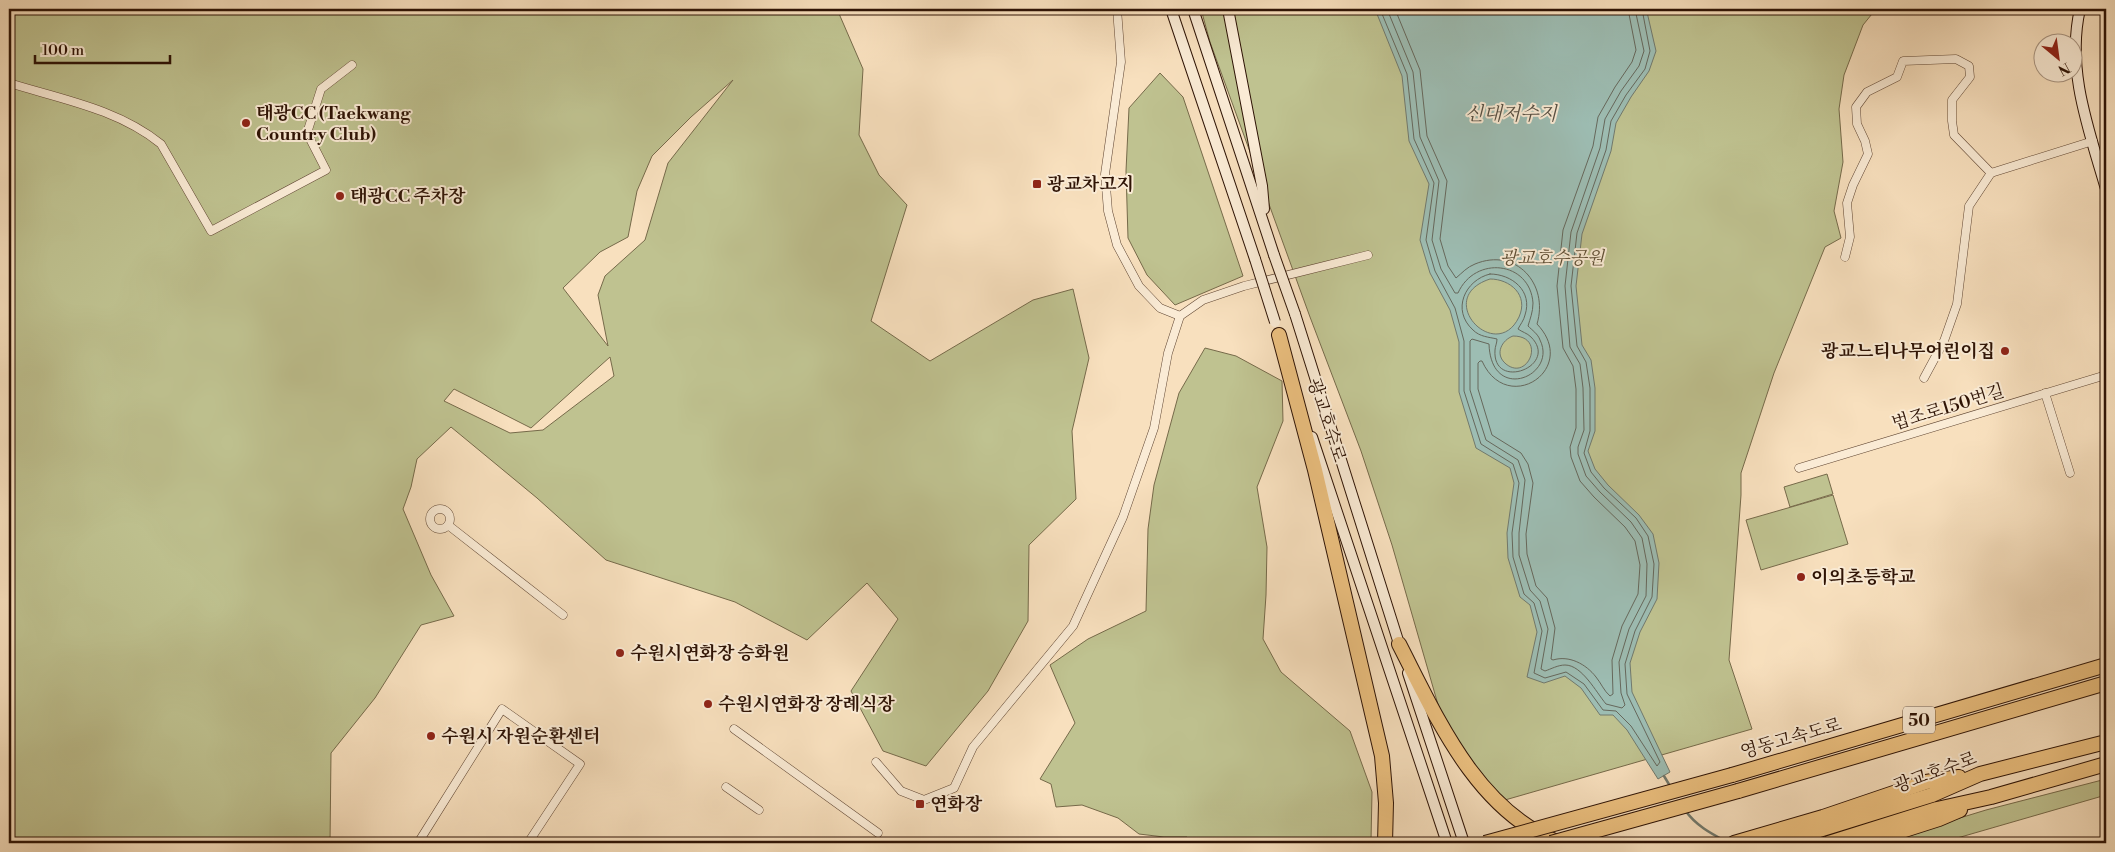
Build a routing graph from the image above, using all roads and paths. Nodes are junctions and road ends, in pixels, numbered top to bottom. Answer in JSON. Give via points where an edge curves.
{"nodes":[{"id":1,"x":1117,"y":9,"type":"edge"},
{"id":2,"x":1171,"y":9,"type":"edge"},
{"id":3,"x":1193,"y":9,"type":"edge"},
{"id":4,"x":1228,"y":9,"type":"edge"},
{"id":5,"x":2080,"y":9,"type":"edge"},
{"id":6,"x":352,"y":65,"type":"dead end"},
{"id":7,"x":9,"y":83,"type":"edge"},
{"id":8,"x":2093,"y":141,"type":"junction"},
{"id":9,"x":1991,"y":173,"type":"junction"},
{"id":10,"x":2106,"y":189,"type":"edge"},
{"id":11,"x":1265,"y":225,"type":"junction"},
{"id":12,"x":1368,"y":254,"type":"dead end"},
{"id":13,"x":1845,"y":257,"type":"dead end"},
{"id":14,"x":1180,"y":316,"type":"junction"},
{"id":15,"x":1277,"y":328,"type":"junction"},
{"id":16,"x":2106,"y":375,"type":"edge"},
{"id":17,"x":1924,"y":378,"type":"dead end"},
{"id":18,"x":2045,"y":393,"type":"junction"},
{"id":19,"x":1799,"y":468,"type":"dead end"},
{"id":20,"x":2070,"y":473,"type":"dead end"},
{"id":21,"x":448,"y":525,"type":"dead end"},
{"id":22,"x":563,"y":615,"type":"dead end"},
{"id":23,"x":1399,"y":644,"type":"junction"},
{"id":24,"x":2106,"y":665,"type":"edge"},
{"id":25,"x":2106,"y":683,"type":"edge"},
{"id":26,"x":734,"y":729,"type":"dead end"},
{"id":27,"x":2106,"y":742,"type":"edge"},
{"id":28,"x":876,"y":762,"type":"dead end"},
{"id":29,"x":2106,"y":764,"type":"edge"},
{"id":30,"x":1980,"y":774,"type":"junction"},
{"id":31,"x":726,"y":788,"type":"dead end"},
{"id":32,"x":1991,"y":797,"type":"junction"},
{"id":33,"x":759,"y":810,"type":"dead end"},
{"id":34,"x":878,"y":833,"type":"dead end"},
{"id":35,"x":418,"y":843,"type":"edge"},
{"id":36,"x":528,"y":843,"type":"edge"},
{"id":37,"x":1385,"y":843,"type":"edge"},
{"id":38,"x":1447,"y":843,"type":"edge"},
{"id":39,"x":1464,"y":843,"type":"edge"},
{"id":40,"x":1485,"y":843,"type":"edge"},
{"id":41,"x":1551,"y":843,"type":"edge"},
{"id":42,"x":1559,"y":843,"type":"edge"},
{"id":43,"x":1734,"y":843,"type":"edge"},
{"id":44,"x":1778,"y":843,"type":"edge"},
{"id":45,"x":1829,"y":843,"type":"edge"},
{"id":46,"x":1864,"y":843,"type":"edge"}],
"edges":[{"from":1,"to":14,"type":"street","via":[[1121,62],[1105,174],[1108,211],[1117,246],[1139,286],[1160,308]]},
{"from":2,"to":15,"type":"main road","name":"광교호수로","bridge":true},
{"from":3,"to":11,"type":"main road","name":"광교호수로"},
{"from":4,"to":11,"type":"main road","via":[[1262,186]]},
{"from":5,"to":8,"type":"main road","via":[[2077,76]]},
{"from":6,"to":7,"type":"street","via":[[321,89],[307,132],[326,170],[211,231],[161,144],[148,134],[101,111]]},
{"from":8,"to":9,"type":"street"},
{"from":8,"to":10,"type":"main road"},
{"from":9,"to":13,"type":"street","via":[[1954,135],[1952,100],[1970,77],[1969,66],[1956,59],[1903,61],[1897,76],[1867,92],[1856,107],[1857,124],[1868,154],[1848,203],[1850,237]]},
{"from":9,"to":17,"type":"street","via":[[1969,206],[1957,304],[1944,342]]},
{"from":11,"to":23,"type":"main road","name":"광교호수로","bridge":true},
{"from":12,"to":14,"type":"street","via":[[1244,286],[1202,300]]},
{"from":14,"to":28,"type":"street","via":[[1168,353],[1154,428],[1123,517],[1073,626],[973,747],[954,788],[924,800],[901,791]]},
{"from":15,"to":37,"type":"highway","via":[[1371,707],[1383,766]]},
{"from":15,"to":38,"type":"main road","name":"광교호수로"},
{"from":16,"to":18,"type":"street","name":"법조로150번길"},
{"from":18,"to":19,"type":"street","name":"법조로150번길"},
{"from":18,"to":20,"type":"street"},
{"from":21,"to":22,"type":"street"},
{"from":23,"to":39,"type":"main road","name":"광교호수로"},
{"from":23,"to":42,"type":"highway","via":[[1446,736],[1469,770],[1484,788],[1528,827]]},
{"from":24,"to":40,"type":"highway","name":"영동고속도로","number":"50","bridge":true,"via":[[1732,775]]},
{"from":25,"to":41,"type":"highway","name":"영동고속도로","number":"50","bridge":true},
{"from":26,"to":34,"type":"street"},
{"from":27,"to":30,"type":"highway","name":"광교호수로"},
{"from":29,"to":32,"type":"highway","name":"광교호수로"},
{"from":30,"to":43,"type":"highway","via":[[1926,782]]},
{"from":30,"to":44,"type":"highway","name":"광교호수로","via":[[1932,795]]},
{"from":31,"to":33,"type":"street"},
{"from":32,"to":45,"type":"highway","name":"광교호수로","via":[[1937,809]]},
{"from":32,"to":46,"type":"highway","via":[[1939,819]]},
{"from":35,"to":36,"type":"street","via":[[502,709],[580,764]]}]}
